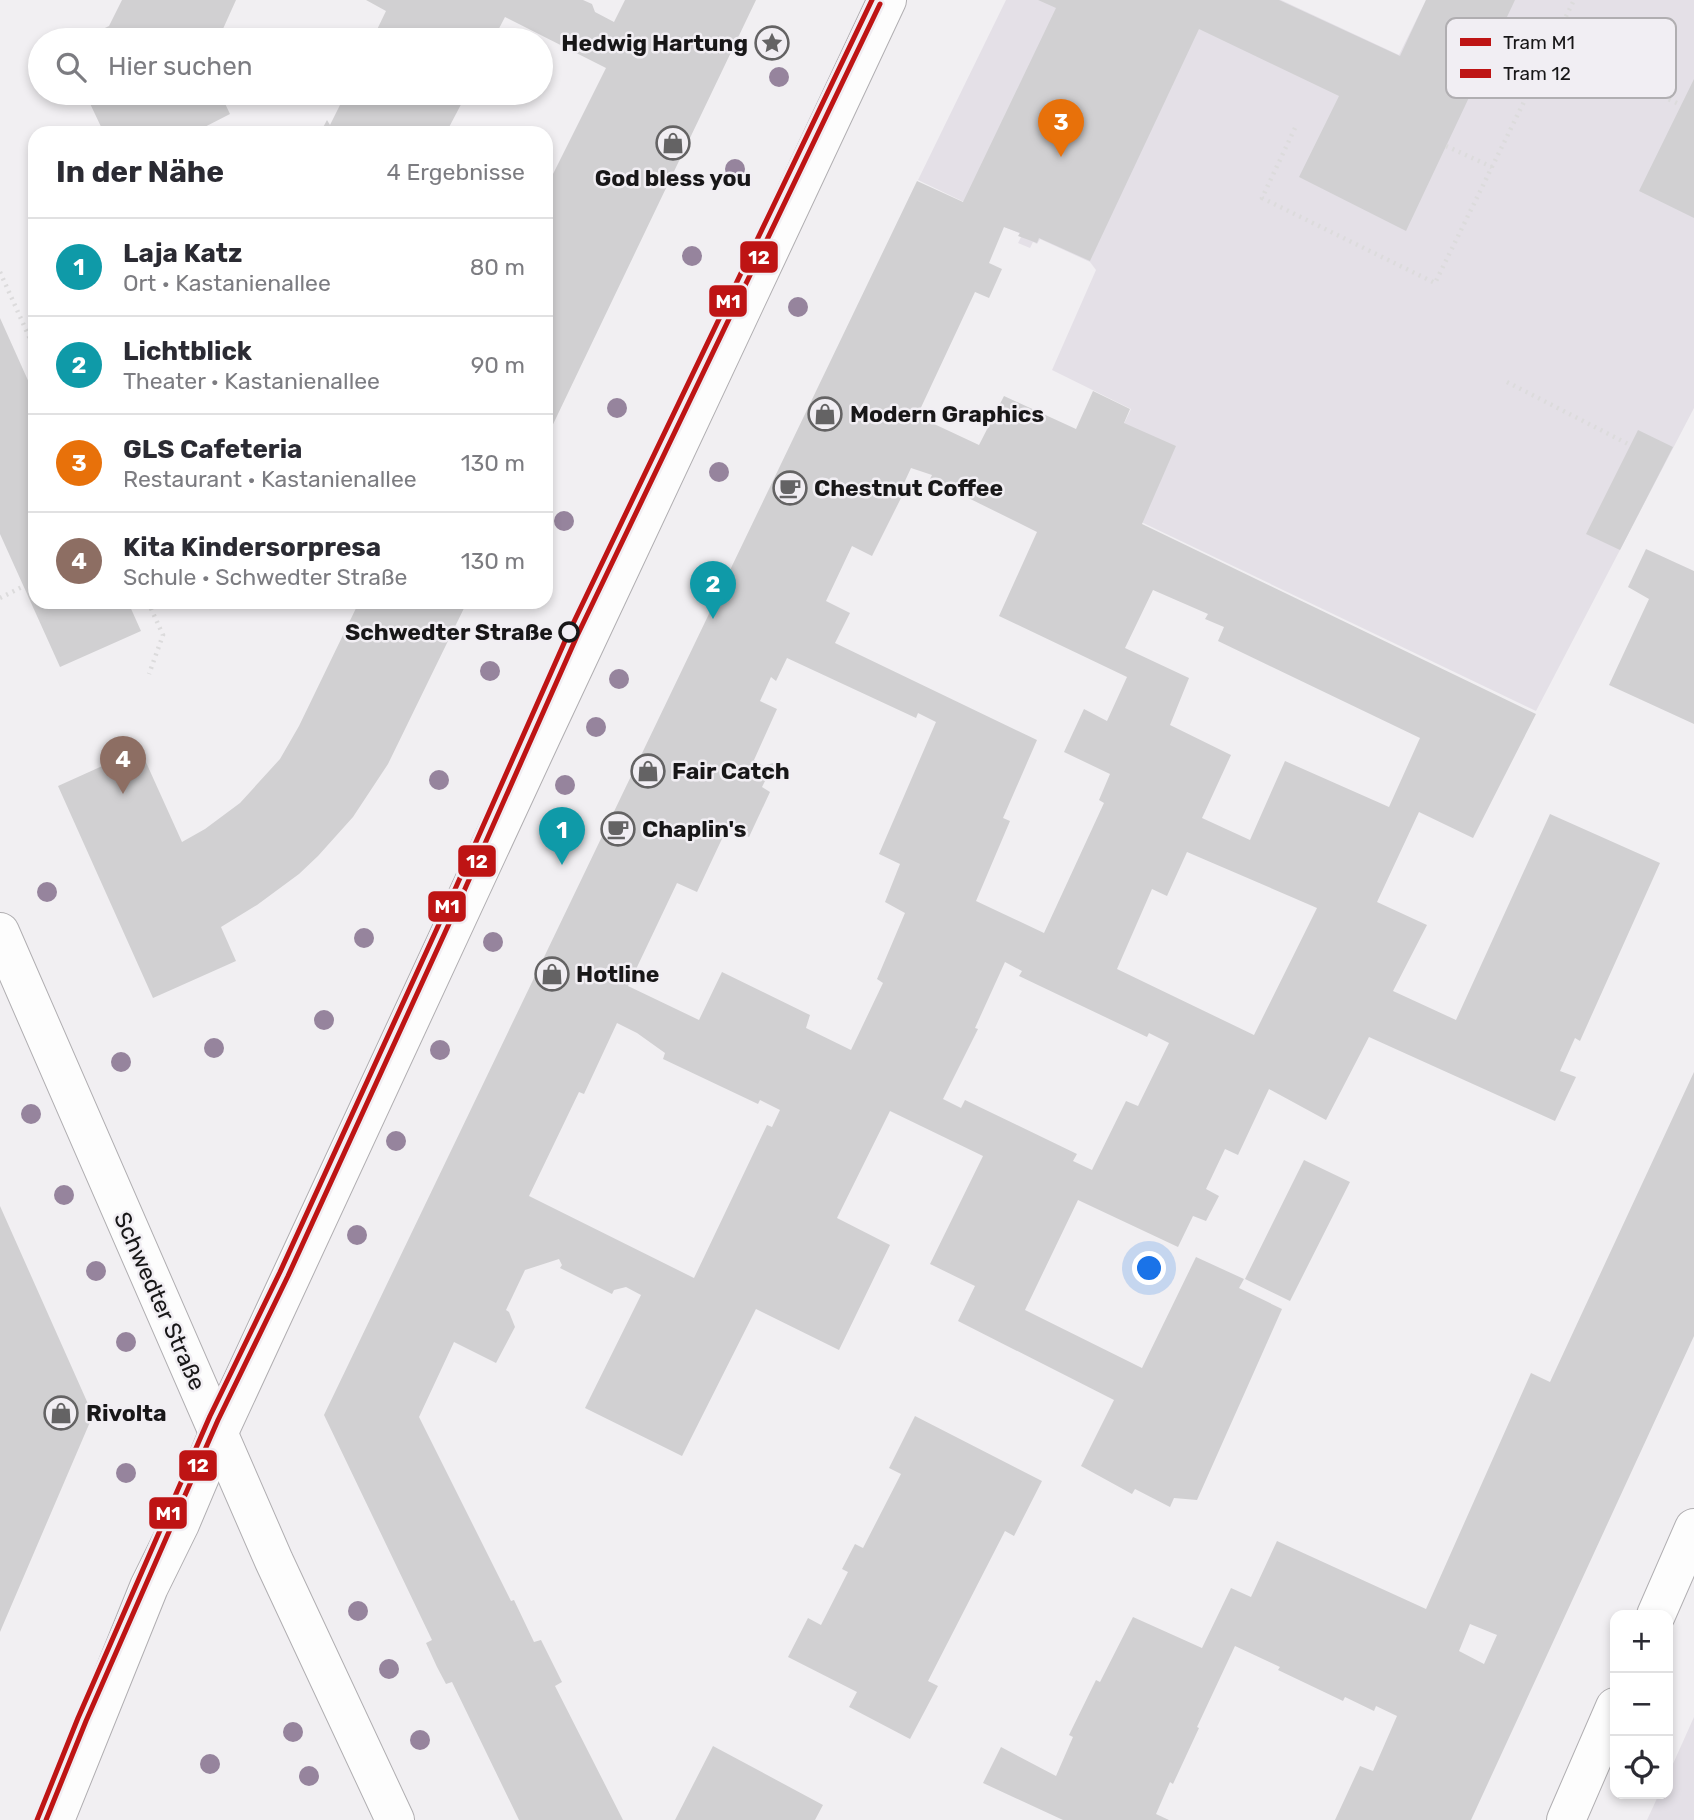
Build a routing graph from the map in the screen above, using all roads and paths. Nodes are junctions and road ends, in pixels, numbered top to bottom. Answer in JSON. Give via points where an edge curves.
{"nodes":[{"id":1,"x":887,"y":0,"type":"edge"},
{"id":2,"x":1574,"y":0,"type":"edge"},
{"id":3,"x":1565,"y":18,"type":"edge"},
{"id":4,"x":1526,"y":98,"type":"edge"},
{"id":5,"x":1666,"y":98,"type":"edge"},
{"id":6,"x":1681,"y":105,"type":"dead end"},
{"id":7,"x":1295,"y":128,"type":"dead end"},
{"id":8,"x":1446,"y":146,"type":"dead end"},
{"id":9,"x":1492,"y":167,"type":"junction"},
{"id":10,"x":0,"y":272,"type":"edge"},
{"id":11,"x":28,"y":334,"type":"edge"},
{"id":12,"x":1507,"y":382,"type":"dead end"},
{"id":13,"x":1630,"y":445,"type":"dead end"},
{"id":14,"x":23,"y":586,"type":"dead end"},
{"id":15,"x":0,"y":598,"type":"edge"},
{"id":16,"x":151,"y":609,"type":"edge"},
{"id":17,"x":149,"y":674,"type":"dead end"},
{"id":18,"x":0,"y":932,"type":"edge"},
{"id":19,"x":218,"y":1434,"type":"junction"},
{"id":20,"x":1694,"y":1528,"type":"edge"},
{"id":21,"x":1658,"y":1610,"type":"edge"},
{"id":22,"x":1610,"y":1719,"type":"edge"},
{"id":23,"x":55,"y":1820,"type":"edge"},
{"id":24,"x":395,"y":1820,"type":"edge"},
{"id":25,"x":1566,"y":1820,"type":"edge"}],
"edges":[{"from":1,"to":19,"type":"street"},
{"from":2,"to":3,"type":"path"},
{"from":4,"to":9,"type":"path"},
{"from":5,"to":6,"type":"path"},
{"from":7,"to":9,"type":"path","via":[[1262,198],[1435,283]]},
{"from":8,"to":9,"type":"path"},
{"from":10,"to":11,"type":"path"},
{"from":12,"to":13,"type":"path"},
{"from":14,"to":15,"type":"path"},
{"from":16,"to":17,"type":"path","via":[[163,635]]},
{"from":18,"to":19,"type":"street","name":"Schwedter Straße"},
{"from":19,"to":23,"type":"street","via":[[149,1587]]},
{"from":19,"to":24,"type":"street","name":"Schwedter Straße"},
{"from":20,"to":21,"type":"street"},
{"from":22,"to":25,"type":"street"}]}
